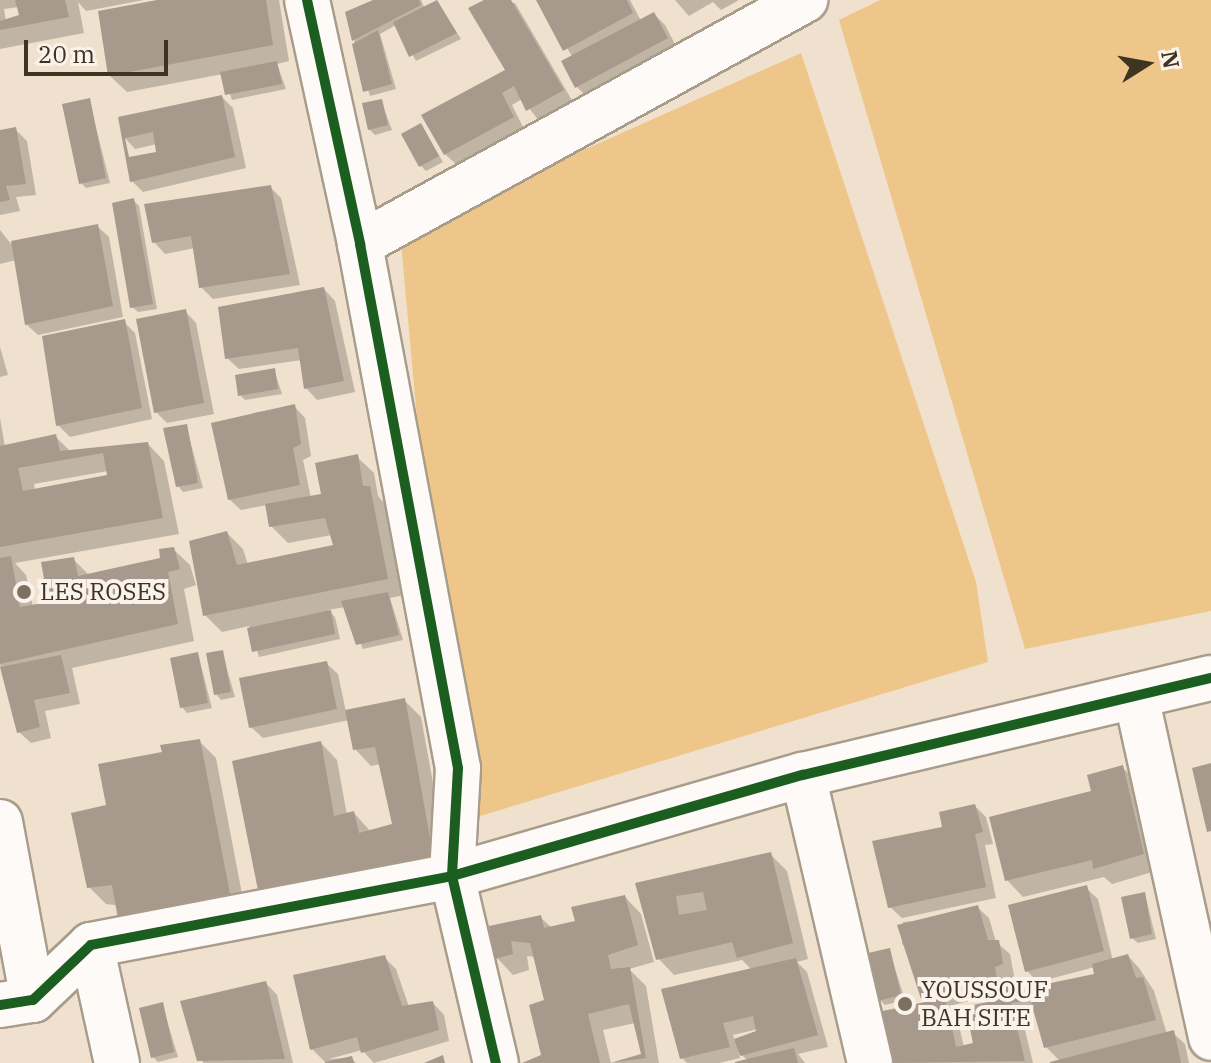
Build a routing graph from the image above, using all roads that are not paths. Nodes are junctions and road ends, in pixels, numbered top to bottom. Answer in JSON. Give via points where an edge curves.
{"nodes":[{"id":1,"x":307,"y":0,"type":"edge"},
{"id":2,"x":805,"y":0,"type":"edge"},
{"id":3,"x":360,"y":244,"type":"junction"},
{"id":4,"x":1211,"y":678,"type":"edge"},
{"id":5,"x":1136,"y":696,"type":"junction"},
{"id":6,"x":803,"y":775,"type":"junction"},
{"id":7,"x":0,"y":822,"type":"edge"},
{"id":8,"x":452,"y":876,"type":"junction"},
{"id":9,"x":91,"y":945,"type":"junction"},
{"id":10,"x":16,"y":1003,"type":"edge"},
{"id":11,"x":1211,"y":1038,"type":"edge"},
{"id":12,"x":117,"y":1063,"type":"edge"},
{"id":13,"x":496,"y":1063,"type":"edge"},
{"id":14,"x":870,"y":1063,"type":"edge"}],
"edges":[{"from":1,"to":3,"type":"street"},
{"from":2,"to":3,"type":"street"},
{"from":3,"to":8,"type":"street","via":[[458,768]]},
{"from":4,"to":5,"type":"street"},
{"from":5,"to":6,"type":"street"},
{"from":5,"to":11,"type":"street"},
{"from":6,"to":8,"type":"street"},
{"from":6,"to":14,"type":"street"},
{"from":7,"to":10,"type":"street"},
{"from":8,"to":9,"type":"street"},
{"from":8,"to":13,"type":"street"},
{"from":9,"to":10,"type":"street"},
{"from":9,"to":12,"type":"street"}]}
